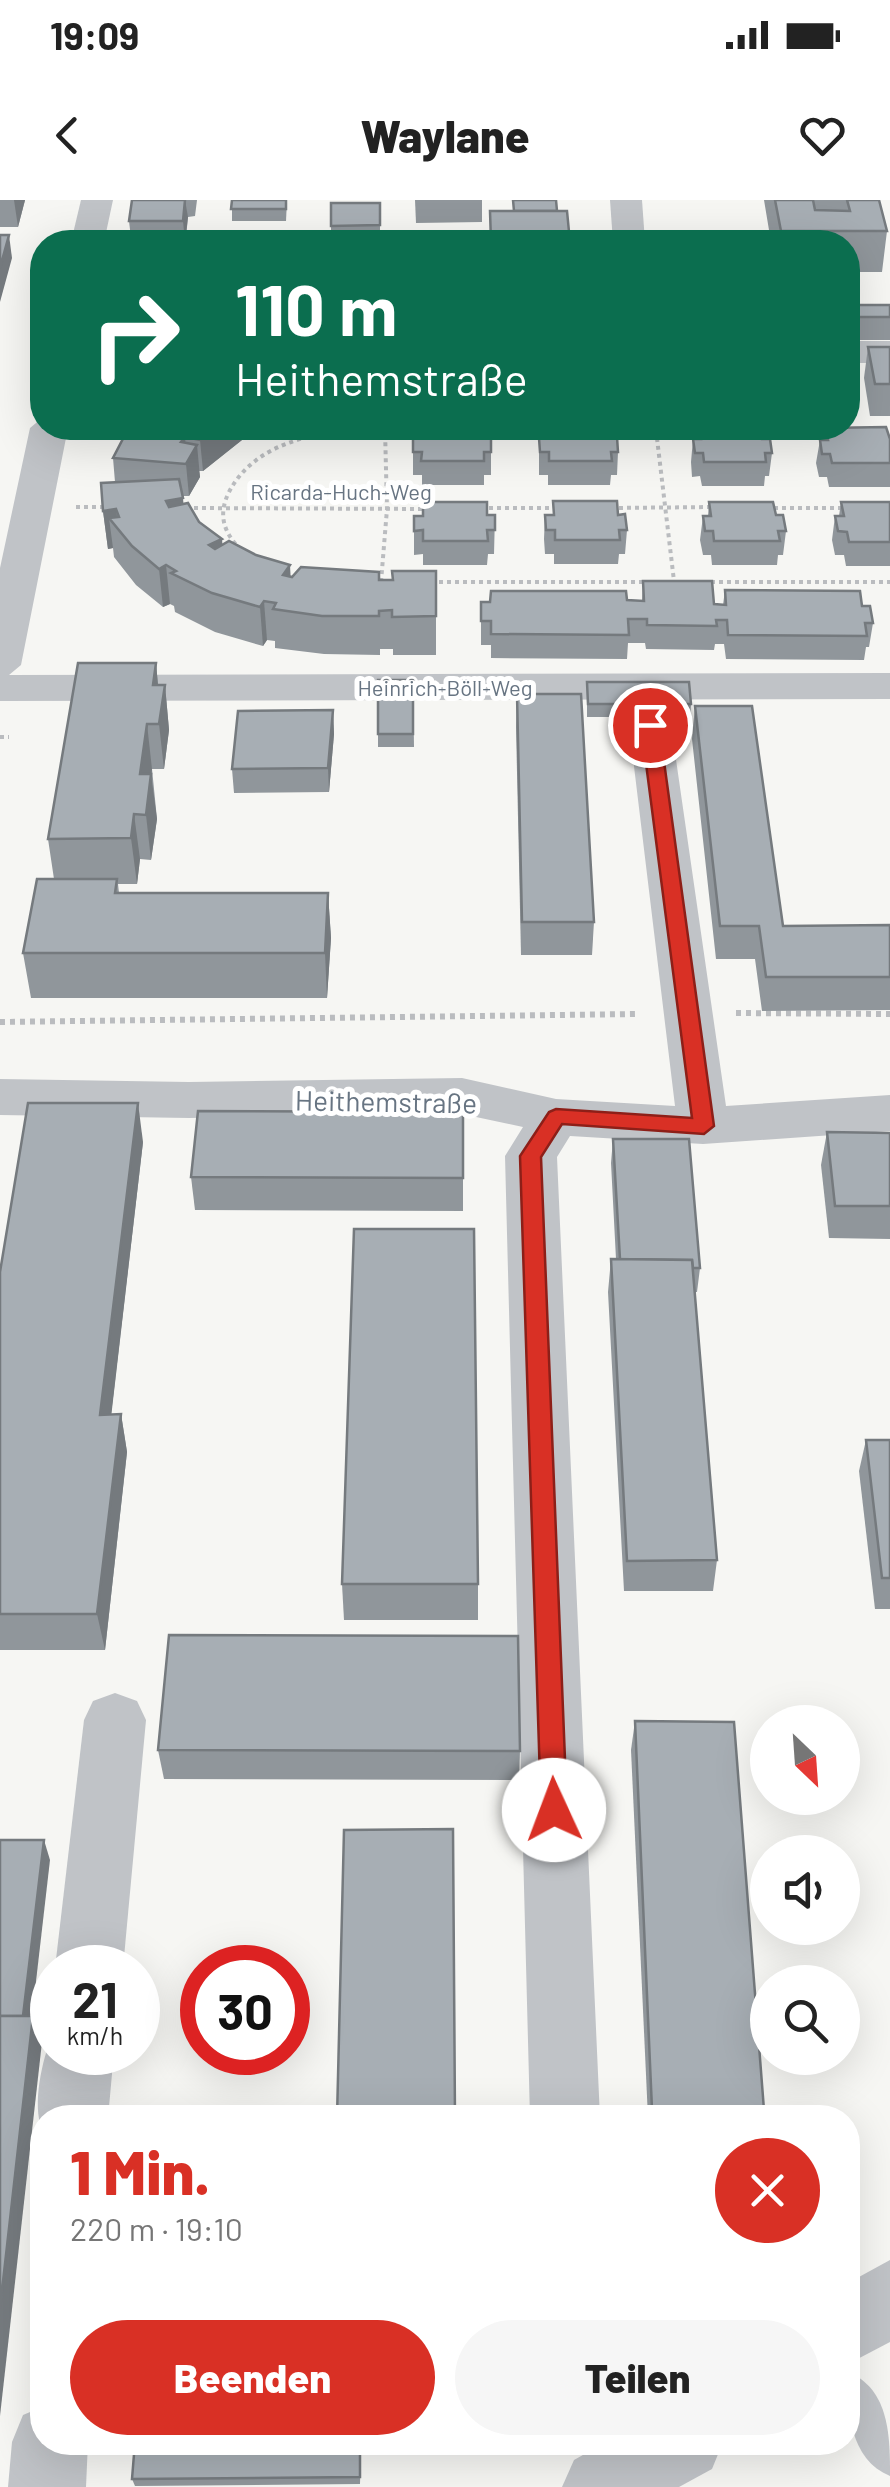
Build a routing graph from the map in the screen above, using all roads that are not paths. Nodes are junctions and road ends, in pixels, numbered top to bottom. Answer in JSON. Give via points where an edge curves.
{"nodes":[{"id":1,"x":97,"y":200,"type":"edge"},
{"id":2,"x":626,"y":200,"type":"edge"},
{"id":3,"x":91,"y":230,"type":"edge"},
{"id":4,"x":628,"y":230,"type":"edge"},
{"id":5,"x":860,"y":352,"type":"edge"},
{"id":6,"x":890,"y":352,"type":"edge"},
{"id":7,"x":47,"y":440,"type":"edge"},
{"id":8,"x":0,"y":664,"type":"edge"},
{"id":9,"x":890,"y":686,"type":"edge"},
{"id":10,"x":0,"y":688,"type":"edge"},
{"id":11,"x":650,"y":725,"type":"dead end"},
{"id":12,"x":0,"y":1097,"type":"edge"},
{"id":13,"x":890,"y":1113,"type":"edge"},
{"id":14,"x":556,"y":1117,"type":"junction"},
{"id":15,"x":704,"y":1126,"type":"junction"},
{"id":16,"x":115,"y":1720,"type":"dead end"},
{"id":17,"x":91,"y":1945,"type":"edge"},
{"id":18,"x":78,"y":2075,"type":"edge"},
{"id":19,"x":74,"y":2105,"type":"edge"},
{"id":20,"x":565,"y":2105,"type":"edge"},
{"id":21,"x":890,"y":2296,"type":"edge"},
{"id":22,"x":860,"y":2318,"type":"edge"},
{"id":23,"x":860,"y":2409,"type":"edge"},
{"id":24,"x":49,"y":2455,"type":"edge"},
{"id":25,"x":661,"y":2455,"type":"edge"},
{"id":26,"x":890,"y":2458,"type":"edge"},
{"id":27,"x":48,"y":2487,"type":"edge"},
{"id":28,"x":601,"y":2487,"type":"edge"}],
"edges":[{"from":1,"to":3,"type":"street"},
{"from":2,"to":4,"type":"street"},
{"from":5,"to":6,"type":"street"},
{"from":7,"to":8,"type":"street"},
{"from":9,"to":10,"type":"street","name":"Heinrich-Böll-Weg"},
{"from":11,"to":15,"type":"street"},
{"from":12,"to":14,"type":"street","name":"Heithemstraße","via":[[462,1096]]},
{"from":13,"to":15,"type":"street","name":"Heithemstraße"},
{"from":14,"to":15,"type":"street","name":"Heithemstraße"},
{"from":14,"to":20,"type":"street","via":[[531,1156]]},
{"from":16,"to":17,"type":"street"},
{"from":18,"to":19,"type":"street"},
{"from":21,"to":22,"type":"street"},
{"from":23,"to":26,"type":"lane"},
{"from":24,"to":27,"type":"street"},
{"from":25,"to":28,"type":"street"}]}
